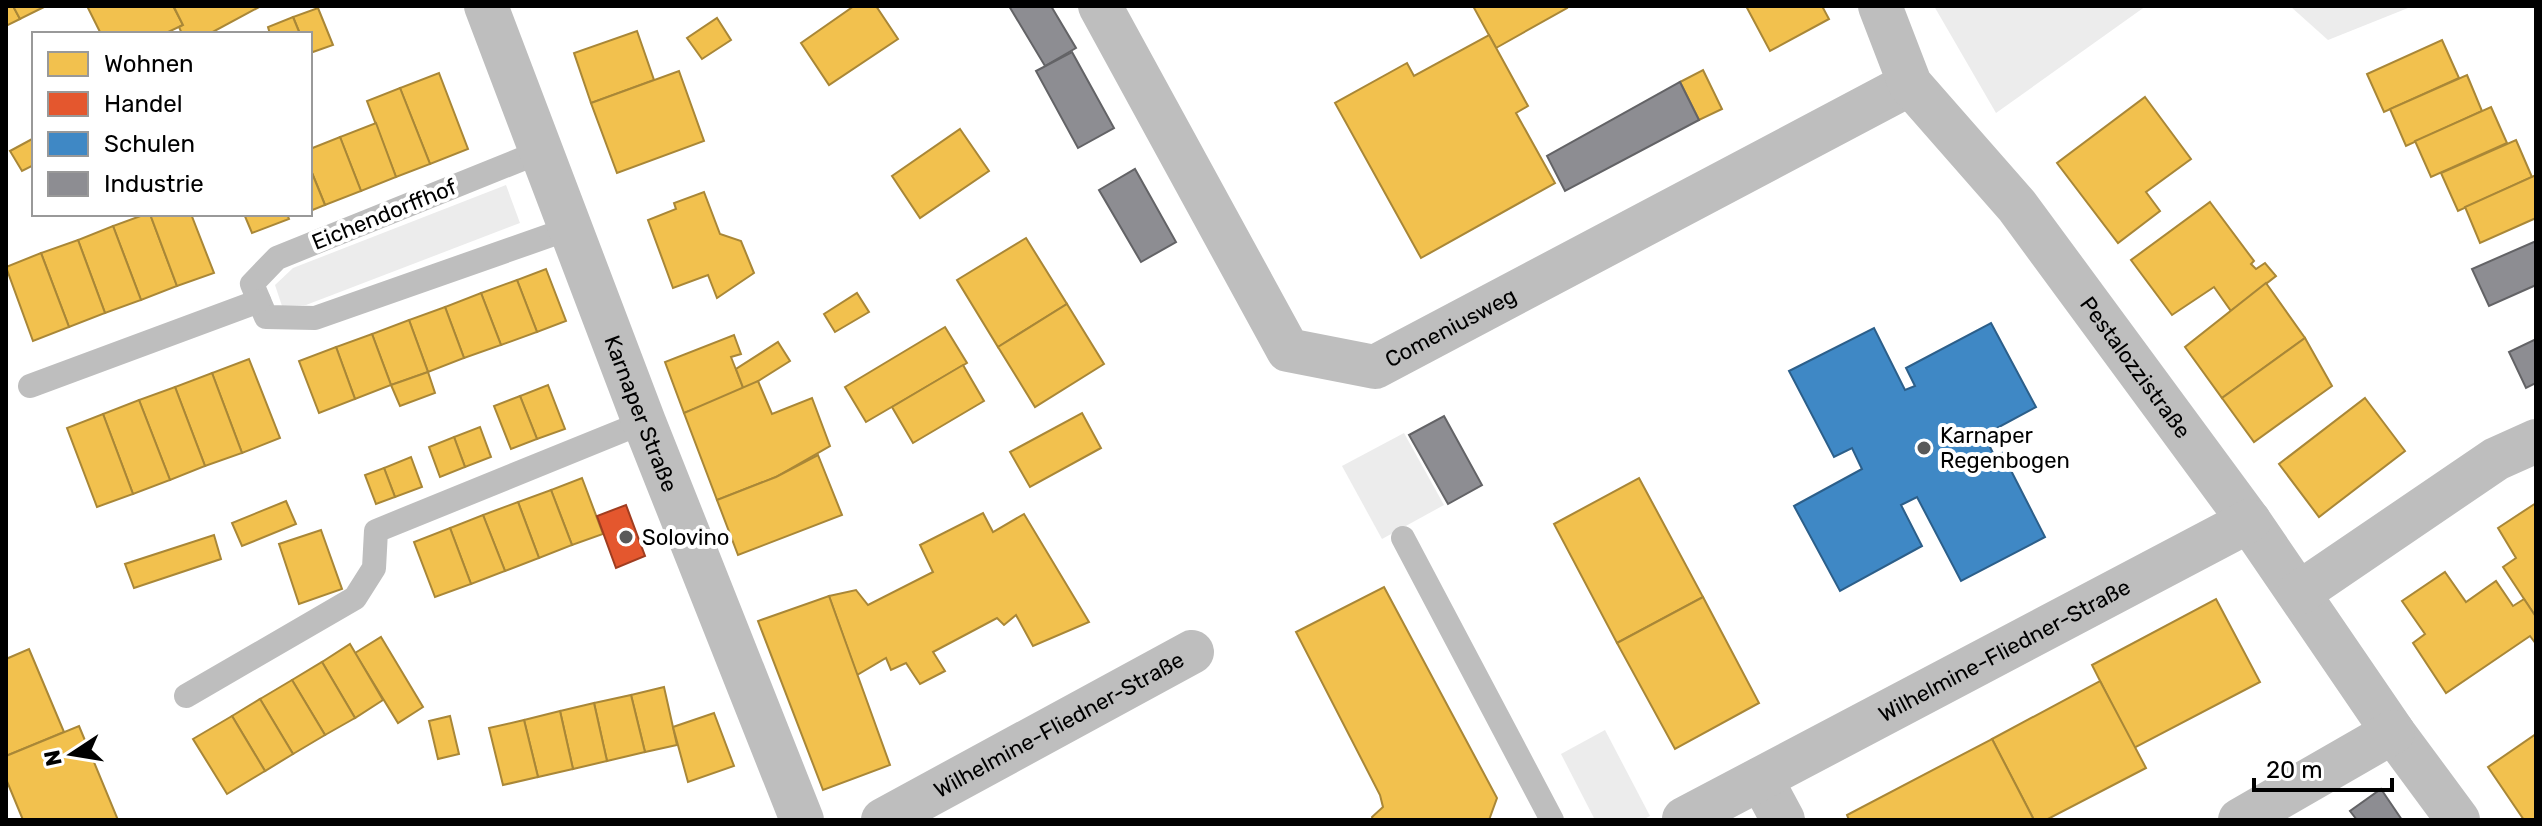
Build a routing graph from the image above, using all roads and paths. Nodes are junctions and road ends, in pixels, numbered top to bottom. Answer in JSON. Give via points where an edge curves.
{"nodes":[{"id":1,"x":486,"y":6,"type":"edge"},
{"id":2,"x":1100,"y":6,"type":"edge"},
{"id":3,"x":1880,"y":6,"type":"edge"},
{"id":4,"x":1910,"y":84,"type":"junction"},
{"id":5,"x":542,"y":151,"type":"junction"},
{"id":6,"x":571,"y":228,"type":"junction"},
{"id":7,"x":259,"y":301,"type":"junction"},
{"id":8,"x":30,"y":386,"type":"dead end"},
{"id":9,"x":644,"y":422,"type":"junction"},
{"id":10,"x":2536,"y":441,"type":"edge"},
{"id":11,"x":2249,"y":521,"type":"junction"},
{"id":12,"x":1403,"y":538,"type":"dead end"},
{"id":13,"x":2299,"y":593,"type":"junction"},
{"id":14,"x":1192,"y":652,"type":"dead end"},
{"id":15,"x":186,"y":696,"type":"dead end"},
{"id":16,"x":2393,"y":732,"type":"junction"},
{"id":17,"x":1761,"y":779,"type":"junction"},
{"id":18,"x":1684,"y":819,"type":"edge"},
{"id":19,"x":802,"y":820,"type":"edge"},
{"id":20,"x":883,"y":820,"type":"edge"},
{"id":21,"x":1552,"y":820,"type":"edge"},
{"id":22,"x":1783,"y":820,"type":"edge"},
{"id":23,"x":2240,"y":820,"type":"edge"},
{"id":24,"x":2458,"y":820,"type":"edge"}],
"edges":[{"from":1,"to":5,"type":"street","name":"Karnaper Straße"},
{"from":2,"to":4,"type":"street","name":"Comeniusweg","via":[[1288,350],[1375,367]]},
{"from":3,"to":4,"type":"street","name":"Pestalozzistraße"},
{"from":4,"to":11,"type":"street","name":"Pestalozzistraße","via":[[2017,206]]},
{"from":5,"to":6,"type":"street","name":"Karnaper Straße"},
{"from":5,"to":7,"type":"lane","name":"Eichendorffhof","via":[[277,258],[252,284]]},
{"from":6,"to":7,"type":"lane","via":[[315,318],[266,317]]},
{"from":6,"to":9,"type":"street","name":"Karnaper Straße"},
{"from":7,"to":8,"type":"lane"},
{"from":9,"to":15,"type":"lane","via":[[376,531],[374,568],[355,598]]},
{"from":9,"to":19,"type":"street","name":"Karnaper Straße"},
{"from":10,"to":13,"type":"street","via":[[2496,459]]},
{"from":11,"to":13,"type":"street","name":"Pestalozzistraße"},
{"from":11,"to":17,"type":"street","name":"Wilhelmine-Fliedner-Straße"},
{"from":12,"to":21,"type":"lane"},
{"from":13,"to":16,"type":"street","name":"Pestalozzistraße"},
{"from":14,"to":20,"type":"street","name":"Wilhelmine-Fliedner-Straße"},
{"from":16,"to":23,"type":"street"},
{"from":16,"to":24,"type":"street","name":"Pestalozzistraße"},
{"from":17,"to":18,"type":"street","name":"Wilhelmine-Fliedner-Straße"},
{"from":17,"to":22,"type":"street"}]}
